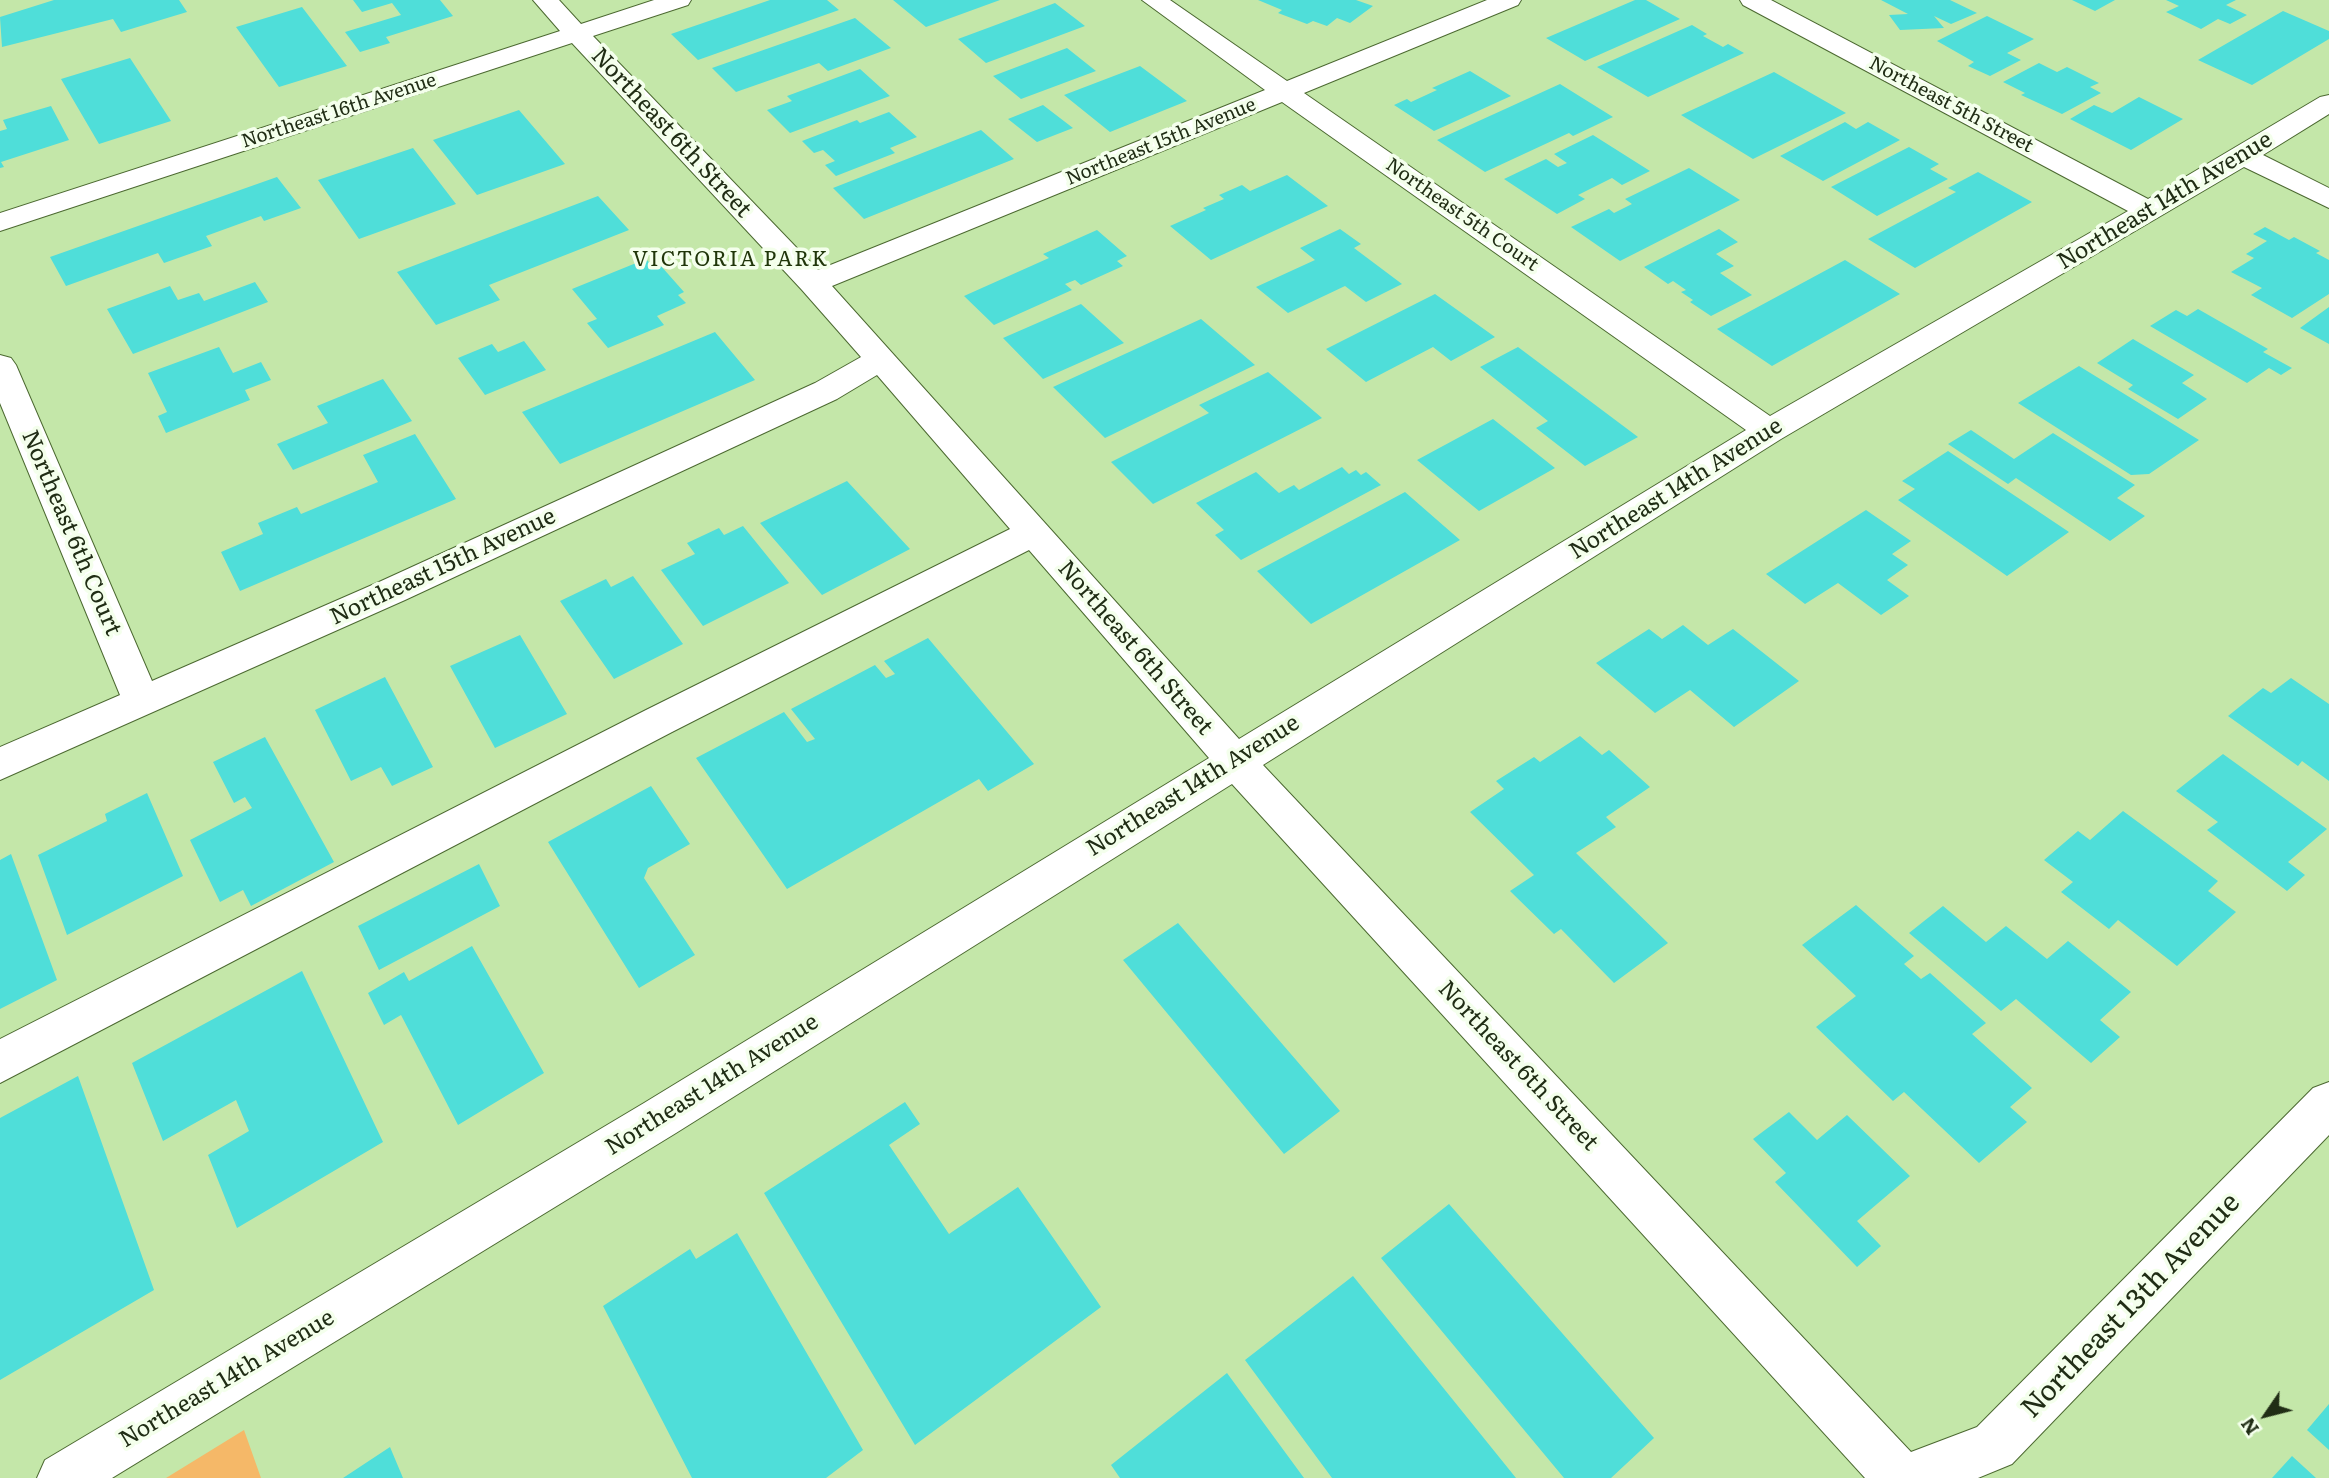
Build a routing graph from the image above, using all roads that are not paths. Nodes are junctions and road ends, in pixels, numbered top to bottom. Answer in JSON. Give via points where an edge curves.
{"nodes":[{"id":1,"x":545,"y":0,"type":"edge"},
{"id":2,"x":679,"y":0,"type":"edge"},
{"id":3,"x":1154,"y":0,"type":"edge"},
{"id":4,"x":1509,"y":0,"type":"edge"},
{"id":5,"x":1752,"y":0,"type":"edge"},
{"id":6,"x":577,"y":33,"type":"junction"},
{"id":7,"x":1286,"y":91,"type":"junction"},
{"id":8,"x":2329,"y":103,"type":"edge"},
{"id":9,"x":2243,"y":156,"type":"junction"},
{"id":10,"x":2329,"y":199,"type":"edge"},
{"id":11,"x":2150,"y":211,"type":"junction"},
{"id":12,"x":0,"y":222,"type":"edge"},
{"id":13,"x":813,"y":283,"type":"junction"},
{"id":14,"x":880,"y":359,"type":"junction"},
{"id":15,"x":0,"y":365,"type":"edge"},
{"id":16,"x":1769,"y":431,"type":"junction"},
{"id":17,"x":1033,"y":533,"type":"junction"},
{"id":18,"x":142,"y":702,"type":"junction"},
{"id":19,"x":1234,"y":761,"type":"junction"},
{"id":20,"x":0,"y":764,"type":"edge"},
{"id":21,"x":0,"y":1062,"type":"edge"},
{"id":22,"x":2329,"y":1103,"type":"edge"},
{"id":23,"x":63,"y":1478,"type":"edge"},
{"id":24,"x":1900,"y":1478,"type":"edge"},
{"id":25,"x":1912,"y":1478,"type":"edge"}],
"edges":[{"from":1,"to":6,"type":"street","name":"Northeast 6th Street"},
{"from":2,"to":6,"type":"street","name":"Northeast 16th Avenue"},
{"from":3,"to":7,"type":"street","name":"Northeast 5th Court"},
{"from":4,"to":7,"type":"street","name":"Northeast 15th Avenue"},
{"from":5,"to":11,"type":"street","name":"Northeast 5th Street"},
{"from":6,"to":12,"type":"street","name":"Northeast 16th Avenue"},
{"from":6,"to":13,"type":"street","name":"Northeast 6th Street"},
{"from":7,"to":13,"type":"street","name":"Northeast 15th Avenue"},
{"from":7,"to":16,"type":"street","name":"Northeast 5th Court"},
{"from":8,"to":9,"type":"street","name":"Northeast 14th Avenue"},
{"from":9,"to":10,"type":"street"},
{"from":9,"to":11,"type":"street","name":"Northeast 14th Avenue"},
{"from":11,"to":16,"type":"street","name":"Northeast 14th Avenue"},
{"from":13,"to":14,"type":"street","name":"Northeast 6th Street"},
{"from":14,"to":17,"type":"street","name":"Northeast 6th Street"},
{"from":14,"to":18,"type":"street","name":"Northeast 15th Avenue","via":[[814,397]]},
{"from":15,"to":18,"type":"street","name":"Northeast 6th Court"},
{"from":16,"to":19,"type":"street","name":"Northeast 14th Avenue"},
{"from":17,"to":19,"type":"street","name":"Northeast 6th Street"},
{"from":17,"to":21,"type":"street","via":[[659,720]]},
{"from":18,"to":20,"type":"street","name":"Northeast 15th Avenue"},
{"from":19,"to":23,"type":"street","name":"Northeast 14th Avenue","via":[[648,1125]]},
{"from":19,"to":24,"type":"street","name":"Northeast 6th Street"},
{"from":22,"to":25,"type":"street","name":"Northeast 13th Avenue","via":[[1994,1446]]}]}
